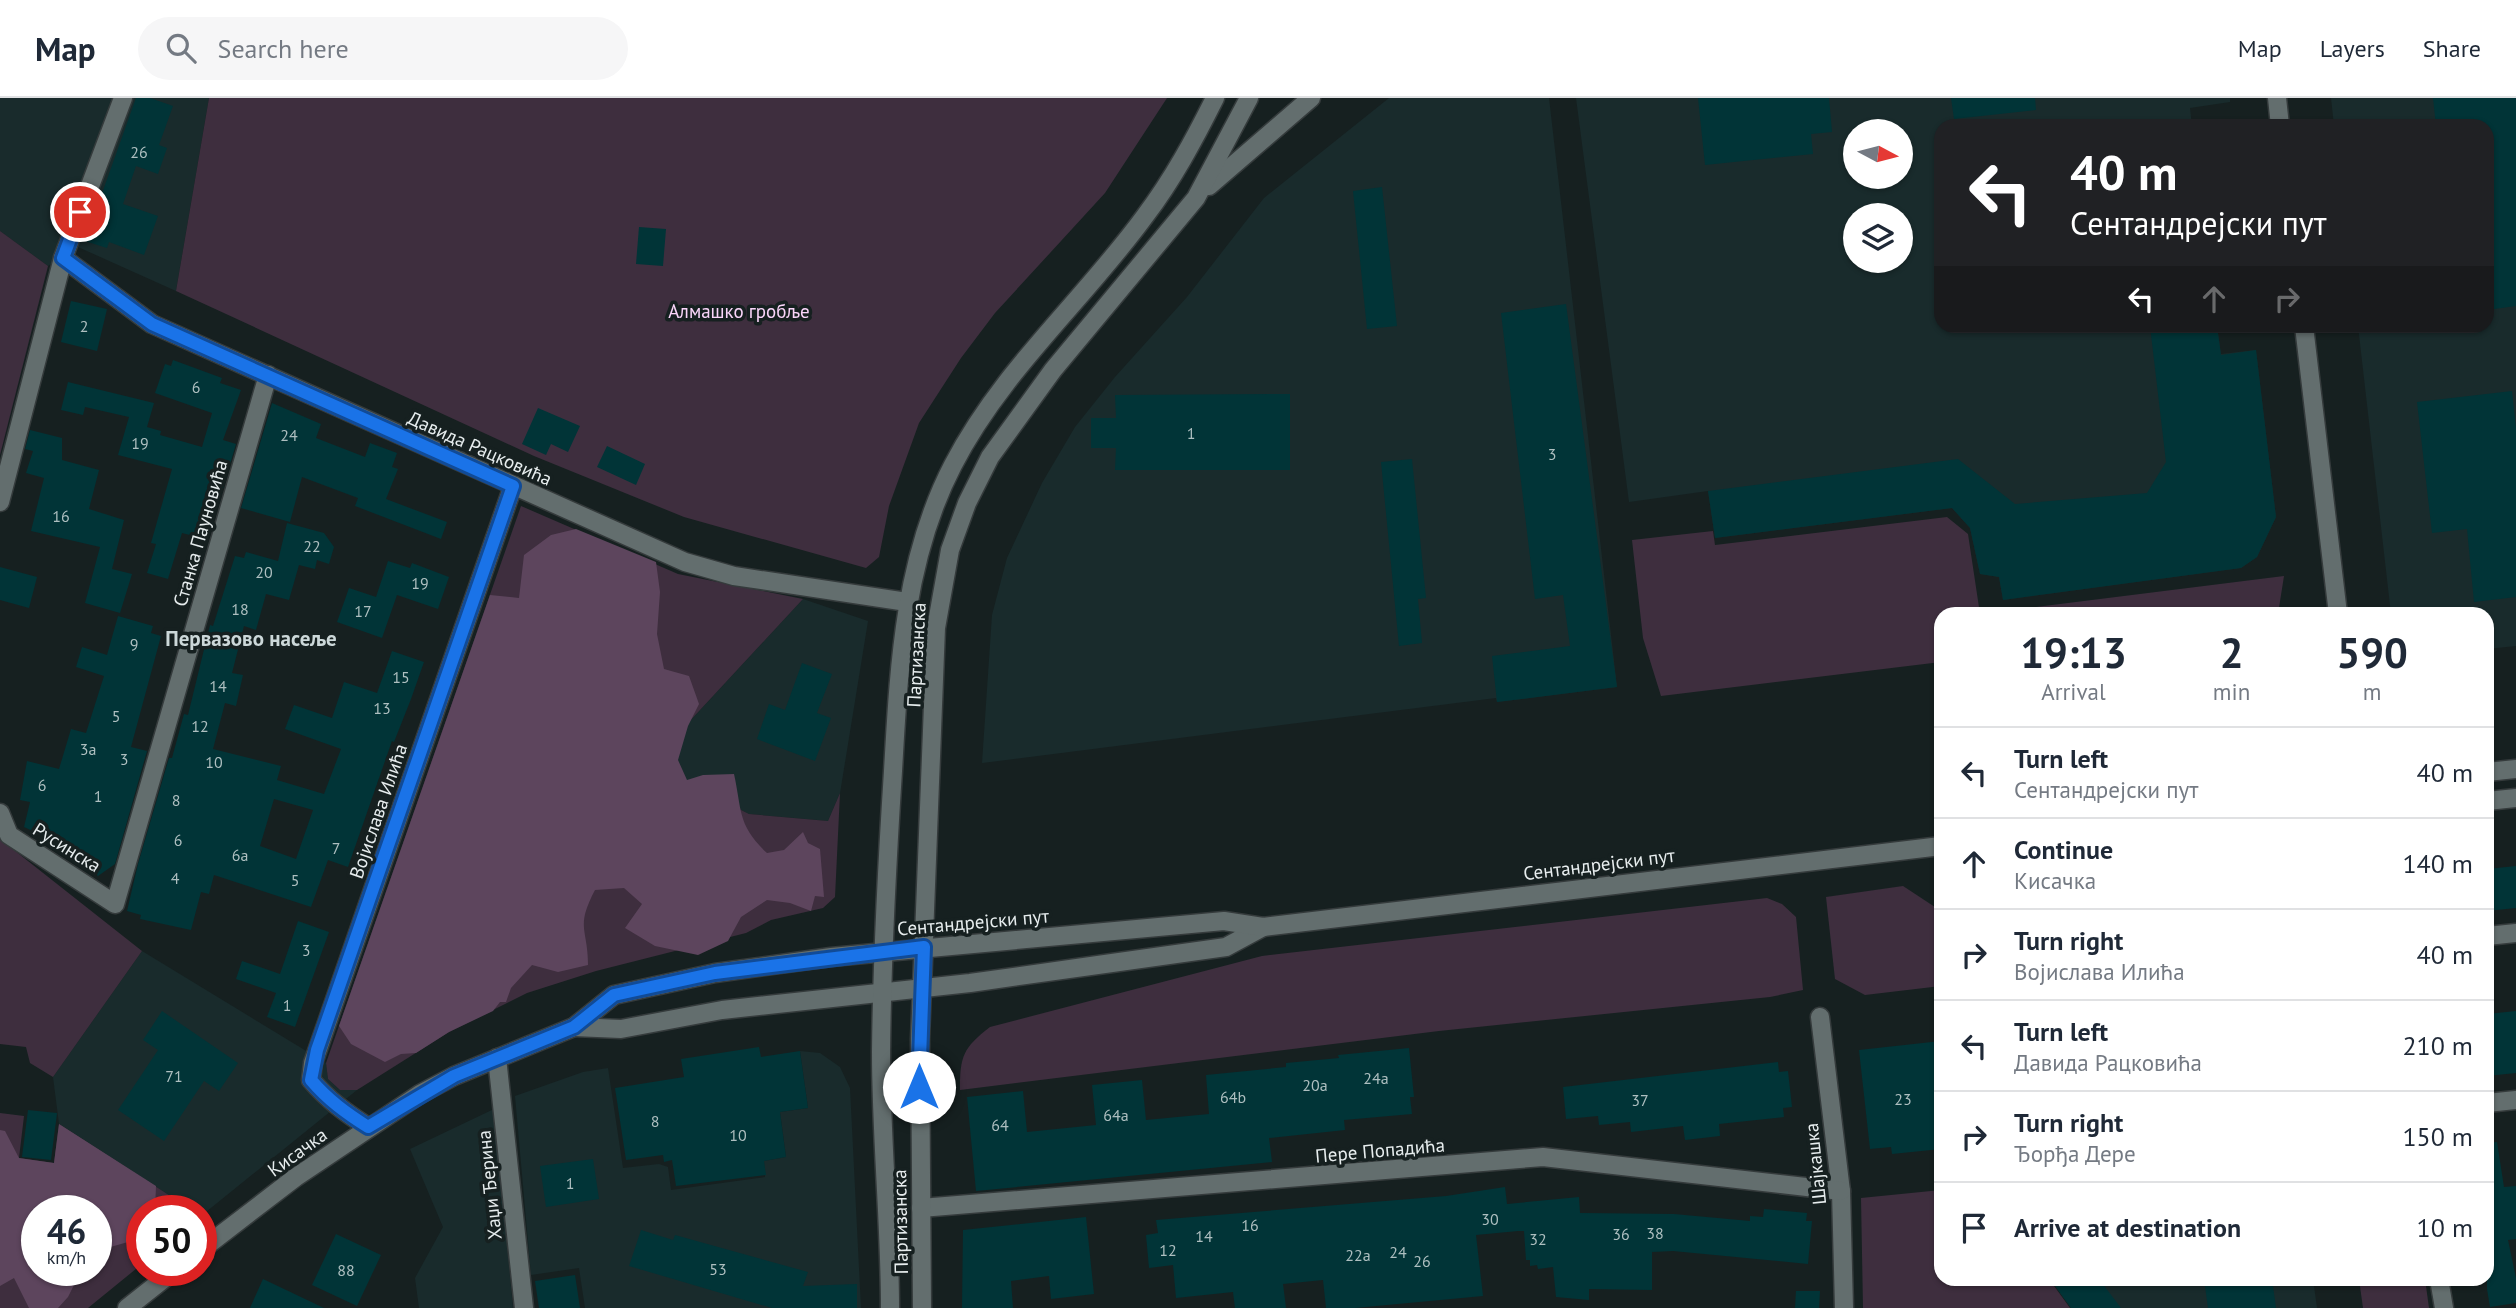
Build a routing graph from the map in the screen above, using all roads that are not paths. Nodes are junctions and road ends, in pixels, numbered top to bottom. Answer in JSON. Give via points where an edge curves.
{"nodes":[{"id":1,"x":123,"y":98,"type":"edge"},
{"id":2,"x":1215,"y":98,"type":"edge"},
{"id":3,"x":1249,"y":98,"type":"edge"},
{"id":4,"x":1311,"y":98,"type":"edge"},
{"id":5,"x":2277,"y":98,"type":"edge"},
{"id":6,"x":2279,"y":119,"type":"edge"},
{"id":7,"x":1196,"y":198,"type":"junction"},
{"id":8,"x":63,"y":258,"type":"junction"},
{"id":9,"x":2305,"y":333,"type":"edge"},
{"id":10,"x":268,"y":375,"type":"junction"},
{"id":11,"x":513,"y":486,"type":"junction"},
{"id":12,"x":0,"y":502,"type":"edge"},
{"id":13,"x":907,"y":601,"type":"junction"},
{"id":14,"x":2337,"y":607,"type":"edge"},
{"id":15,"x":2516,"y":769,"type":"edge"},
{"id":16,"x":2494,"y":771,"type":"edge"},
{"id":17,"x":2516,"y":797,"type":"edge"},
{"id":18,"x":2494,"y":800,"type":"edge"},
{"id":19,"x":1,"y":817,"type":"edge"},
{"id":20,"x":1934,"y":847,"type":"edge"},
{"id":21,"x":115,"y":904,"type":"joint"},
{"id":22,"x":1263,"y":927,"type":"junction"},
{"id":23,"x":2516,"y":933,"type":"edge"},
{"id":24,"x":2494,"y":935,"type":"edge"},
{"id":25,"x":924,"y":947,"type":"junction"},
{"id":26,"x":884,"y":951,"type":"junction"},
{"id":27,"x":922,"y":988,"type":"junction"},
{"id":28,"x":883,"y":992,"type":"junction"},
{"id":29,"x":1820,"y":1017,"type":"dead end"},
{"id":30,"x":574,"y":1027,"type":"junction"},
{"id":31,"x":497,"y":1058,"type":"junction"},
{"id":32,"x":2516,"y":1100,"type":"edge"},
{"id":33,"x":2494,"y":1102,"type":"edge"},
{"id":34,"x":368,"y":1127,"type":"junction"},
{"id":35,"x":1841,"y":1191,"type":"junction"},
{"id":36,"x":921,"y":1208,"type":"junction"},
{"id":37,"x":217,"y":1239,"type":"edge"},
{"id":38,"x":155,"y":1286,"type":"edge"},
{"id":39,"x":2441,"y":1286,"type":"edge"},
{"id":40,"x":127,"y":1308,"type":"edge"},
{"id":41,"x":524,"y":1308,"type":"edge"},
{"id":42,"x":890,"y":1308,"type":"edge"},
{"id":43,"x":922,"y":1308,"type":"edge"},
{"id":44,"x":1844,"y":1308,"type":"edge"},
{"id":45,"x":2444,"y":1308,"type":"edge"}],
"edges":[{"from":1,"to":8,"type":"main road"},
{"from":2,"to":13,"type":"main road","name":"Партизанска","via":[[1182,164],[1143,219],[985,411],[953,465],[925,528]]},
{"from":3,"to":7,"type":"main road","name":"Партизанска"},
{"from":4,"to":7,"type":"main road"},
{"from":5,"to":6,"type":"main road"},
{"from":7,"to":25,"type":"main road","name":"Партизанска","via":[[1026,404],[990,457],[967,503],[950,550],[936,628]]},
{"from":8,"to":10,"type":"main road","name":"Давида Рацковића","via":[[152,324]]},
{"from":8,"to":12,"type":"main road"},
{"from":9,"to":14,"type":"main road"},
{"from":10,"to":11,"type":"main road","name":"Давида Рацковића"},
{"from":10,"to":21,"type":"main road","name":"Станка Пауновића"},
{"from":11,"to":13,"type":"main road","name":"Давида Рацковића","via":[[685,562],[734,576]]},
{"from":11,"to":34,"type":"main road","name":"Војислава Илића","via":[[313,1063],[311,1080],[339,1109]]},
{"from":13,"to":26,"type":"main road","name":"Партизанска","via":[[896,712]]},
{"from":15,"to":16,"type":"main road"},
{"from":17,"to":18,"type":"main road"},
{"from":19,"to":21,"type":"main road","name":"Русинска","via":[[9,835]]},
{"from":20,"to":22,"type":"main road","name":"Сентандрејски пут"},
{"from":22,"to":25,"type":"main road","name":"Сентандрејски пут","via":[[1224,921]]},
{"from":22,"to":27,"type":"main road","name":"Сентандрејски пут","via":[[1226,947]]},
{"from":23,"to":24,"type":"main road"},
{"from":25,"to":26,"type":"main road","name":"Сентандрејски пут"},
{"from":25,"to":27,"type":"main road","name":"Партизанска"},
{"from":26,"to":28,"type":"main road","name":"Партизанска"},
{"from":26,"to":30,"type":"main road","name":"Сентандрејски пут","via":[[715,973],[614,995]]},
{"from":27,"to":28,"type":"main road","name":"Сентандрејски пут"},
{"from":27,"to":36,"type":"main road","name":"Партизанска"},
{"from":28,"to":30,"type":"main road","name":"Сентандрејски пут","via":[[722,1010],[621,1029]]},
{"from":28,"to":42,"type":"main road","name":"Партизанска"},
{"from":29,"to":35,"type":"main road","name":"Шајкашка"},
{"from":30,"to":31,"type":"main road","name":"Сентандрејски пут"},
{"from":31,"to":34,"type":"main road","name":"Кисачка","via":[[454,1076]]},
{"from":31,"to":41,"type":"main road","name":"Хаџи Ђерина"},
{"from":32,"to":33,"type":"main road"},
{"from":34,"to":37,"type":"main road","name":"Кисачка"},
{"from":35,"to":36,"type":"main road","name":"Пере Попадића","via":[[1543,1157]]},
{"from":35,"to":44,"type":"main road","name":"Шајкашка"},
{"from":36,"to":43,"type":"main road","name":"Партизанска"},
{"from":38,"to":40,"type":"main road"},
{"from":39,"to":45,"type":"main road"}]}
